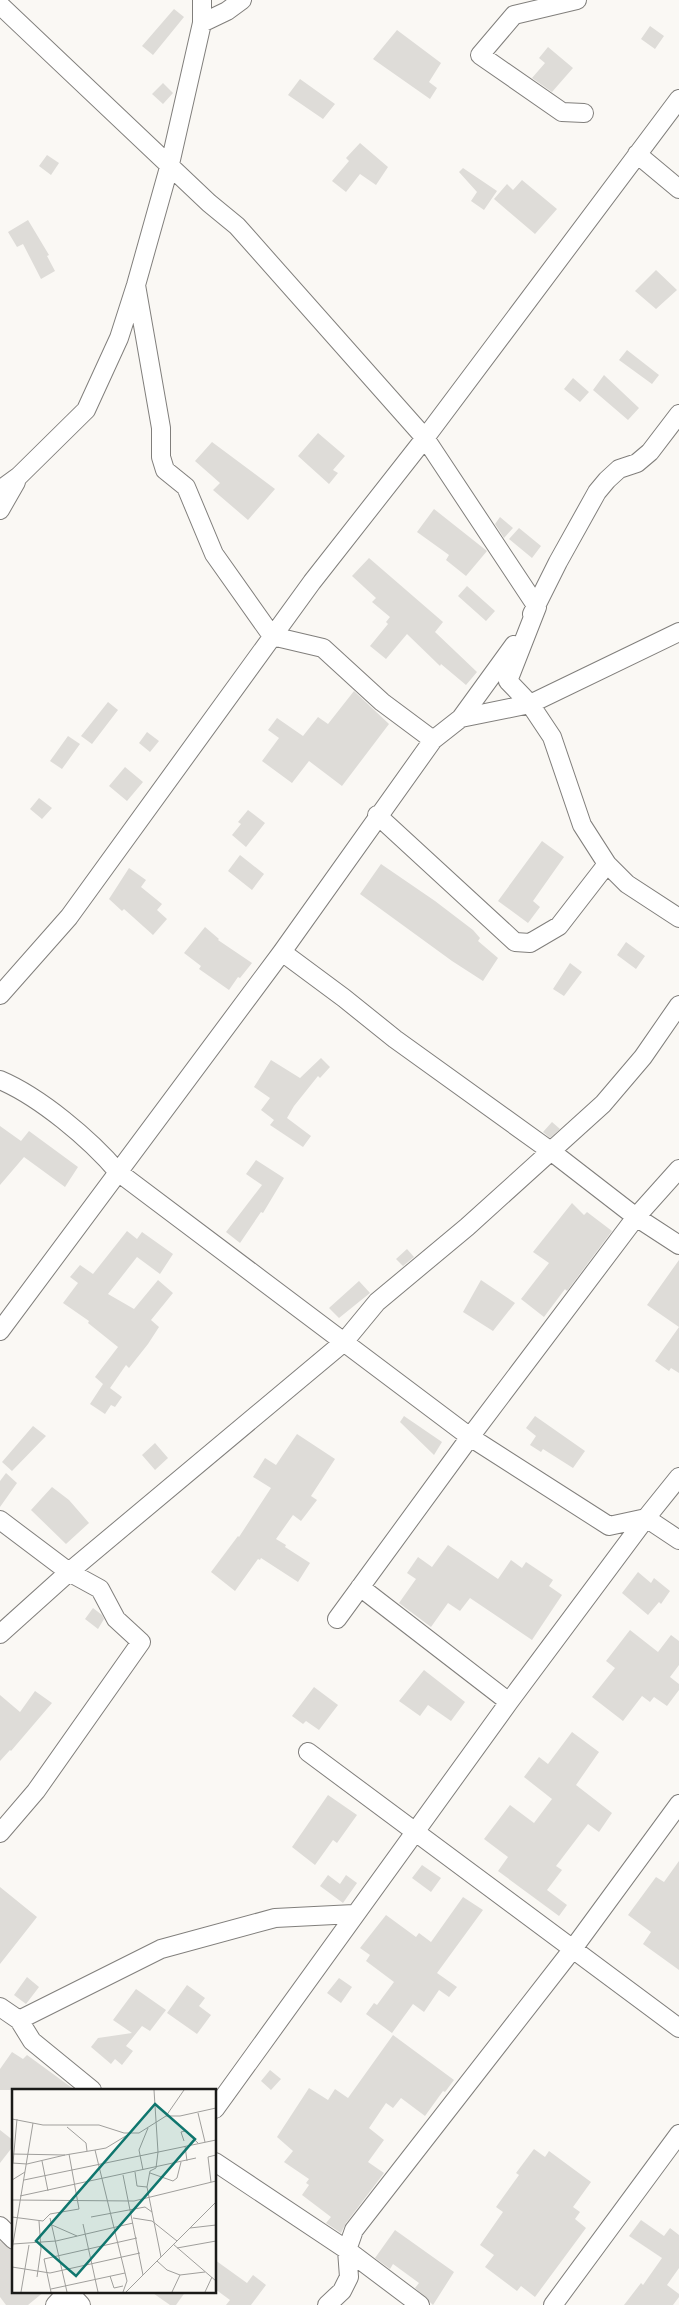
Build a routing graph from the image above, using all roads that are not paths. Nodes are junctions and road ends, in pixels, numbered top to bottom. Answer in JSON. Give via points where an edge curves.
{"nodes":[{"id":1,"x":202,"y":0,"type":"edge"},
{"id":2,"x":242,"y":0,"type":"edge"},
{"id":3,"x":577,"y":0,"type":"edge"},
{"id":4,"x":0,"y":4,"type":"edge"},
{"id":5,"x":202,"y":23,"type":"junction"},
{"id":6,"x":679,"y":99,"type":"edge"},
{"id":7,"x":584,"y":113,"type":"dead end"},
{"id":8,"x":637,"y":154,"type":"junction"},
{"id":9,"x":170,"y":164,"type":"junction"},
{"id":10,"x":679,"y":188,"type":"edge"},
{"id":11,"x":136,"y":285,"type":"junction"},
{"id":12,"x":679,"y":414,"type":"edge"},
{"id":13,"x":426,"y":438,"type":"junction"},
{"id":14,"x":19,"y":476,"type":"junction"},
{"id":15,"x":0,"y":490,"type":"edge"},
{"id":16,"x":0,"y":510,"type":"edge"},
{"id":17,"x":537,"y":607,"type":"junction"},
{"id":18,"x":679,"y":632,"type":"edge"},
{"id":19,"x":272,"y":636,"type":"junction"},
{"id":20,"x":530,"y":704,"type":"junction"},
{"id":21,"x":461,"y":718,"type":"junction"},
{"id":22,"x":433,"y":740,"type":"junction"},
{"id":23,"x":378,"y":815,"type":"junction"},
{"id":24,"x":607,"y":864,"type":"junction"},
{"id":25,"x":679,"y":918,"type":"edge"},
{"id":26,"x":282,"y":952,"type":"junction"},
{"id":27,"x":0,"y":995,"type":"edge"},
{"id":28,"x":679,"y":1005,"type":"edge"},
{"id":29,"x":0,"y":1080,"type":"edge"},
{"id":30,"x":552,"y":1152,"type":"junction"},
{"id":31,"x":679,"y":1169,"type":"edge"},
{"id":32,"x":118,"y":1172,"type":"junction"},
{"id":33,"x":636,"y":1217,"type":"junction"},
{"id":34,"x":679,"y":1245,"type":"edge"},
{"id":35,"x":0,"y":1331,"type":"edge"},
{"id":36,"x":344,"y":1342,"type":"junction"},
{"id":37,"x":470,"y":1437,"type":"junction"},
{"id":38,"x":679,"y":1477,"type":"edge"},
{"id":39,"x":646,"y":1518,"type":"junction"},
{"id":40,"x":0,"y":1520,"type":"edge"},
{"id":41,"x":679,"y":1540,"type":"edge"},
{"id":42,"x":69,"y":1572,"type":"junction"},
{"id":43,"x":360,"y":1587,"type":"junction"},
{"id":44,"x":337,"y":1619,"type":"dead end"},
{"id":45,"x":0,"y":1634,"type":"edge"},
{"id":46,"x":509,"y":1702,"type":"junction"},
{"id":47,"x":308,"y":1752,"type":"dead end"},
{"id":48,"x":679,"y":1804,"type":"edge"},
{"id":49,"x":416,"y":1832,"type":"junction"},
{"id":50,"x":0,"y":1833,"type":"edge"},
{"id":51,"x":354,"y":1914,"type":"junction"},
{"id":52,"x":572,"y":1950,"type":"junction"},
{"id":53,"x":0,"y":2007,"type":"edge"},
{"id":54,"x":19,"y":2020,"type":"junction"},
{"id":55,"x":679,"y":2028,"type":"edge"},
{"id":56,"x":91,"y":2089,"type":"edge"},
{"id":57,"x":216,"y":2108,"type":"edge"},
{"id":58,"x":679,"y":2134,"type":"edge"},
{"id":59,"x":216,"y":2163,"type":"edge"},
{"id":60,"x":0,"y":2226,"type":"edge"},
{"id":61,"x":12,"y":2238,"type":"edge"},
{"id":62,"x":348,"y":2250,"type":"junction"},
{"id":63,"x":67,"y":2292,"type":"edge"},
{"id":64,"x":69,"y":2292,"type":"edge"},
{"id":65,"x":55,"y":2305,"type":"edge"},
{"id":66,"x":81,"y":2305,"type":"edge"},
{"id":67,"x":327,"y":2305,"type":"edge"},
{"id":68,"x":420,"y":2305,"type":"edge"},
{"id":69,"x":553,"y":2305,"type":"edge"}],
"edges":[{"from":1,"to":5,"type":"street"},
{"from":2,"to":5,"type":"street"},
{"from":3,"to":7,"type":"street","via":[[514,15],[480,55],[562,112]]},
{"from":4,"to":9,"type":"street"},
{"from":5,"to":9,"type":"street"},
{"from":6,"to":8,"type":"street"},
{"from":8,"to":10,"type":"street"},
{"from":8,"to":13,"type":"street"},
{"from":9,"to":11,"type":"street"},
{"from":9,"to":13,"type":"street","via":[[209,204],[237,226]]},
{"from":11,"to":14,"type":"street","via":[[118,338],[86,410]]},
{"from":11,"to":19,"type":"street","via":[[161,428],[161,457],[165,470],[186,487],[214,554]]},
{"from":12,"to":17,"type":"street","via":[[650,452],[637,462],[619,469],[597,492]]},
{"from":13,"to":17,"type":"street"},
{"from":13,"to":19,"type":"street"},
{"from":14,"to":15,"type":"street"},
{"from":14,"to":16,"type":"street"},
{"from":17,"to":20,"type":"street","via":[[508,681]]},
{"from":17,"to":21,"type":"street"},
{"from":18,"to":20,"type":"street"},
{"from":19,"to":22,"type":"street","via":[[323,648],[382,702]]},
{"from":19,"to":27,"type":"street","via":[[68,917]]},
{"from":20,"to":21,"type":"street"},
{"from":20,"to":24,"type":"street","via":[[552,737],[582,825]]},
{"from":21,"to":22,"type":"street"},
{"from":22,"to":23,"type":"street"},
{"from":23,"to":24,"type":"street","via":[[515,942],[530,943],[559,926]]},
{"from":23,"to":26,"type":"street"},
{"from":24,"to":25,"type":"street","via":[[627,884]]},
{"from":26,"to":30,"type":"street","via":[[395,1039]]},
{"from":26,"to":32,"type":"street"},
{"from":28,"to":30,"type":"street","via":[[643,1057],[603,1104]]},
{"from":29,"to":32,"type":"street","via":[[14,1086],[96,1146]]},
{"from":30,"to":33,"type":"street"},
{"from":30,"to":36,"type":"street","via":[[377,1302]]},
{"from":31,"to":33,"type":"street"},
{"from":32,"to":35,"type":"street"},
{"from":32,"to":36,"type":"street"},
{"from":33,"to":34,"type":"street"},
{"from":33,"to":37,"type":"street"},
{"from":36,"to":37,"type":"street"},
{"from":36,"to":42,"type":"street"},
{"from":37,"to":39,"type":"street","via":[[609,1526]]},
{"from":37,"to":43,"type":"street"},
{"from":38,"to":39,"type":"street"},
{"from":39,"to":41,"type":"street"},
{"from":39,"to":46,"type":"street"},
{"from":40,"to":42,"type":"street"},
{"from":42,"to":45,"type":"street"},
{"from":42,"to":50,"type":"street","via":[[100,1589],[116,1619],[141,1642],[36,1791]]},
{"from":43,"to":44,"type":"street"},
{"from":43,"to":46,"type":"street"},
{"from":46,"to":49,"type":"street"},
{"from":47,"to":49,"type":"street"},
{"from":48,"to":52,"type":"street"},
{"from":49,"to":51,"type":"street"},
{"from":49,"to":52,"type":"street"},
{"from":51,"to":54,"type":"street","via":[[275,1918],[161,1949]]},
{"from":51,"to":57,"type":"street"},
{"from":52,"to":55,"type":"street"},
{"from":52,"to":62,"type":"street","via":[[354,2230]]},
{"from":53,"to":54,"type":"street"},
{"from":54,"to":56,"type":"street","via":[[32,2041]]},
{"from":58,"to":69,"type":"street"},
{"from":59,"to":62,"type":"street"},
{"from":60,"to":61,"type":"street"},
{"from":62,"to":67,"type":"street","via":[[349,2277],[342,2291]]},
{"from":62,"to":68,"type":"street"},
{"from":63,"to":65,"type":"street"},
{"from":64,"to":66,"type":"street"}]}
